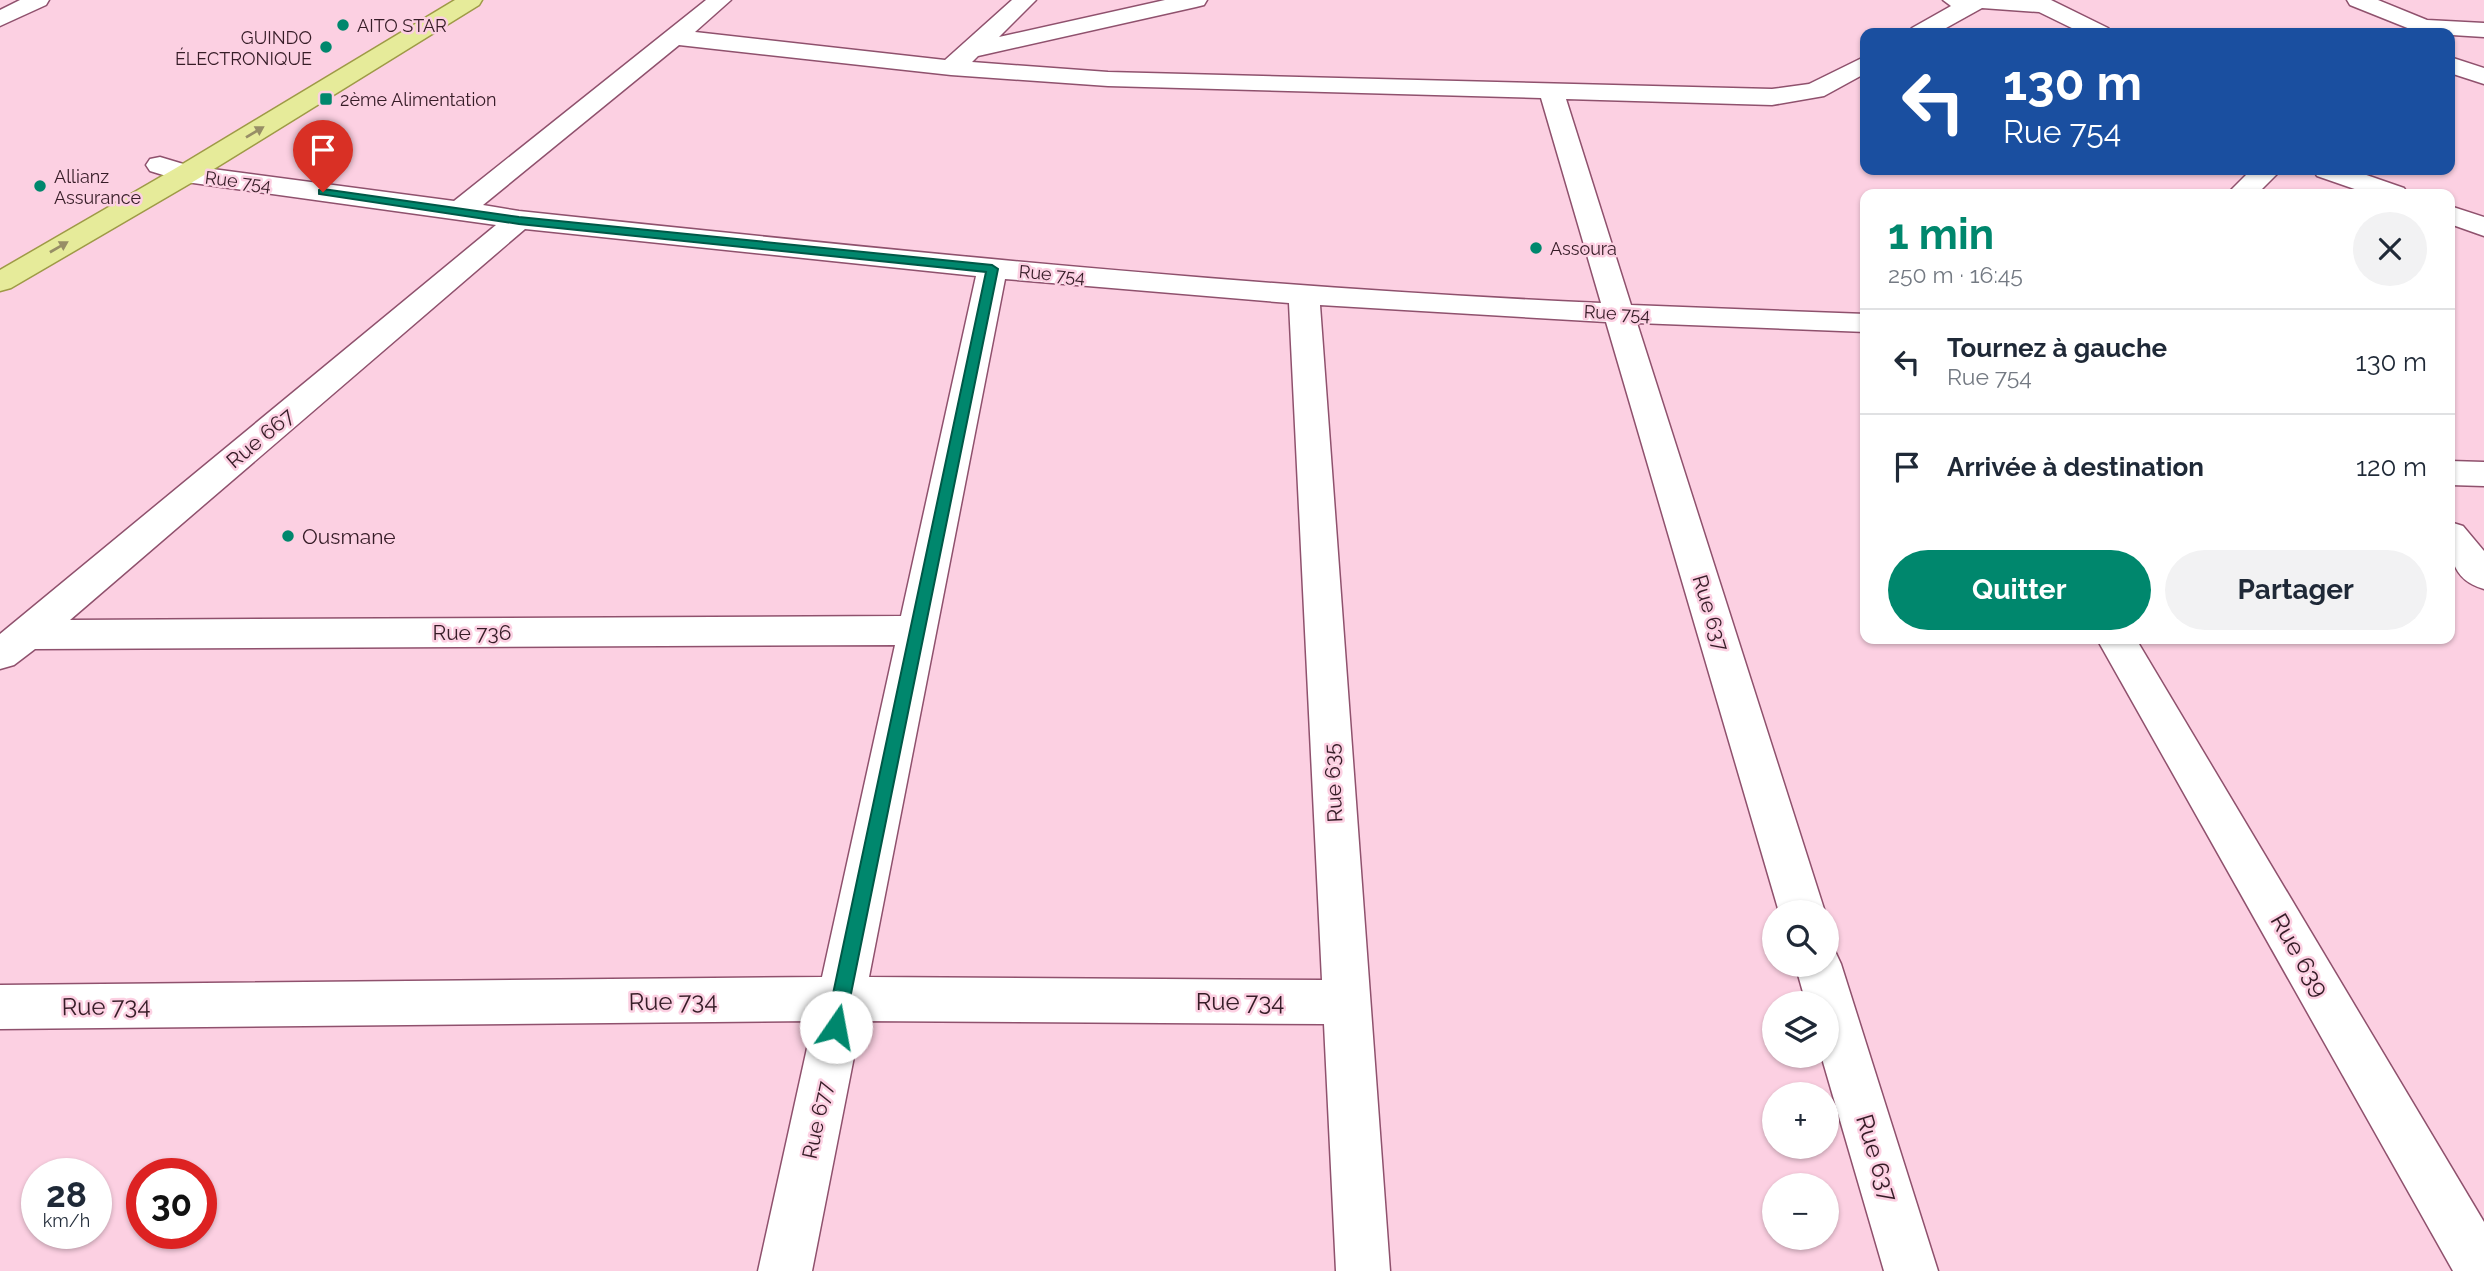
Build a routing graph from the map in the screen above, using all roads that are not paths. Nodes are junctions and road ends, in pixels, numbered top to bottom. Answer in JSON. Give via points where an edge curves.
{"nodes":[{"id":1,"x":38,"y":0,"type":"edge"},
{"id":2,"x":433,"y":0,"type":"edge"},
{"id":3,"x":471,"y":0,"type":"edge"},
{"id":4,"x":720,"y":0,"type":"edge"},
{"id":5,"x":1025,"y":0,"type":"edge"},
{"id":6,"x":1196,"y":0,"type":"edge"},
{"id":7,"x":1954,"y":0,"type":"edge"},
{"id":8,"x":2358,"y":0,"type":"edge"},
{"id":9,"x":1978,"y":1,"type":"edge"},
{"id":10,"x":2038,"y":2,"type":"edge"},
{"id":11,"x":2442,"y":9,"type":"dead end"},
{"id":12,"x":0,"y":19,"type":"edge"},
{"id":13,"x":1929,"y":28,"type":"edge"},
{"id":14,"x":2090,"y":28,"type":"edge"},
{"id":15,"x":2415,"y":28,"type":"edge"},
{"id":16,"x":2421,"y":28,"type":"edge"},
{"id":17,"x":2455,"y":30,"type":"edge"},
{"id":18,"x":2484,"y":30,"type":"edge"},
{"id":19,"x":675,"y":37,"type":"junction"},
{"id":20,"x":970,"y":51,"type":"junction"},
{"id":21,"x":1860,"y":66,"type":"edge"},
{"id":22,"x":2455,"y":66,"type":"edge"},
{"id":23,"x":951,"y":68,"type":"junction"},
{"id":24,"x":2484,"y":77,"type":"edge"},
{"id":25,"x":1551,"y":91,"type":"junction"},
{"id":26,"x":173,"y":170,"type":"junction"},
{"id":27,"x":2262,"y":175,"type":"edge"},
{"id":28,"x":2341,"y":175,"type":"edge"},
{"id":29,"x":2246,"y":189,"type":"edge"},
{"id":30,"x":2380,"y":189,"type":"edge"},
{"id":31,"x":460,"y":210,"type":"junction"},
{"id":32,"x":2455,"y":217,"type":"edge"},
{"id":33,"x":519,"y":220,"type":"junction"},
{"id":34,"x":2484,"y":227,"type":"edge"},
{"id":35,"x":0,"y":254,"type":"edge"},
{"id":36,"x":992,"y":269,"type":"junction"},
{"id":37,"x":0,"y":282,"type":"edge"},
{"id":38,"x":1304,"y":295,"type":"junction"},
{"id":39,"x":1619,"y":314,"type":"junction"},
{"id":40,"x":1860,"y":323,"type":"edge"},
{"id":41,"x":2455,"y":473,"type":"edge"},
{"id":42,"x":2484,"y":474,"type":"edge"},
{"id":43,"x":2455,"y":542,"type":"edge"},
{"id":44,"x":2484,"y":576,"type":"edge"},
{"id":45,"x":918,"y":630,"type":"junction"},
{"id":46,"x":2119,"y":644,"type":"edge"},
{"id":47,"x":13,"y":645,"type":"edge"},
{"id":48,"x":1798,"y":900,"type":"edge"},
{"id":49,"x":1822,"y":977,"type":"edge"},
{"id":50,"x":842,"y":999,"type":"junction"},
{"id":51,"x":1347,"y":1002,"type":"junction"},
{"id":52,"x":0,"y":1007,"type":"edge"},
{"id":53,"x":785,"y":1271,"type":"edge"},
{"id":54,"x":1363,"y":1271,"type":"edge"},
{"id":55,"x":1911,"y":1271,"type":"edge"},
{"id":56,"x":2483,"y":1271,"type":"edge"}],
"edges":[{"from":1,"to":12,"type":"street"},
{"from":2,"to":26,"type":"main road"},
{"from":26,"to":3,"type":"main road","one_way":true},
{"from":4,"to":19,"type":"street"},
{"from":5,"to":20,"type":"street"},
{"from":6,"to":20,"type":"street"},
{"from":7,"to":9,"type":"street"},
{"from":8,"to":15,"type":"street"},
{"from":9,"to":10,"type":"street"},
{"from":9,"to":13,"type":"street"},
{"from":10,"to":14,"type":"street"},
{"from":11,"to":16,"type":"street"},
{"from":17,"to":18,"type":"street"},
{"from":19,"to":23,"type":"street"},
{"from":19,"to":31,"type":"street"},
{"from":20,"to":23,"type":"street"},
{"from":21,"to":25,"type":"street","via":[[1815,91],[1772,97]]},
{"from":22,"to":24,"type":"street"},
{"from":23,"to":25,"type":"street","via":[[1108,79]]},
{"from":25,"to":39,"type":"street","name":"Rue 637"},
{"from":26,"to":31,"type":"street","name":"Rue 754"},
{"from":26,"to":35,"type":"main road"},
{"from":37,"to":26,"type":"main road","one_way":true},
{"from":27,"to":29,"type":"street"},
{"from":28,"to":30,"type":"street"},
{"from":31,"to":33,"type":"street","name":"Rue 754"},
{"from":32,"to":34,"type":"street"},
{"from":33,"to":36,"type":"street","name":"Rue 754"},
{"from":33,"to":47,"type":"street","name":"Rue 667"},
{"from":36,"to":38,"type":"street","name":"Rue 754"},
{"from":36,"to":45,"type":"street","name":"Rue 677"},
{"from":38,"to":39,"type":"street","name":"Rue 754"},
{"from":38,"to":51,"type":"street","name":"Rue 635"},
{"from":39,"to":40,"type":"street","name":"Rue 754"},
{"from":39,"to":48,"type":"street","name":"Rue 637"},
{"from":41,"to":42,"type":"street"},
{"from":43,"to":44,"type":"street"},
{"from":45,"to":47,"type":"street","name":"Rue 736"},
{"from":45,"to":50,"type":"street","name":"Rue 677"},
{"from":46,"to":56,"type":"street","name":"Rue 639"},
{"from":49,"to":55,"type":"street","name":"Rue 637"},
{"from":50,"to":51,"type":"street","name":"Rue 734"},
{"from":50,"to":52,"type":"street","name":"Rue 734"},
{"from":50,"to":53,"type":"street","name":"Rue 677"},
{"from":51,"to":54,"type":"street","name":"Rue 635"}]}
